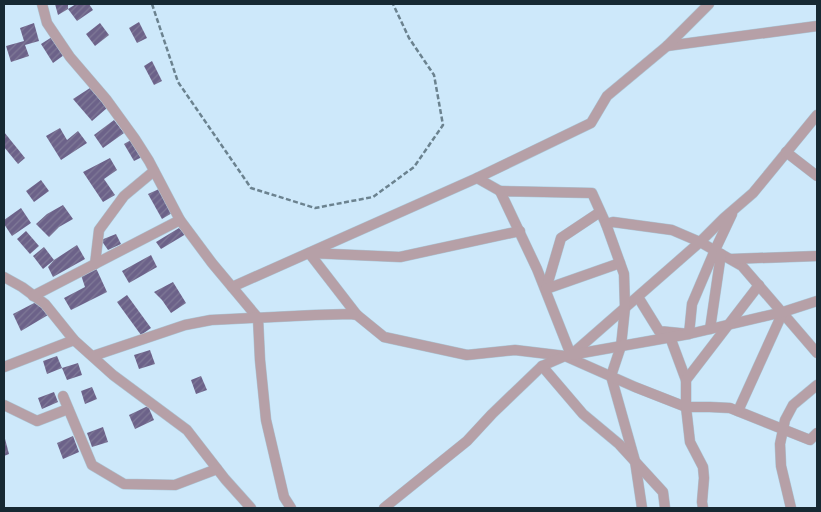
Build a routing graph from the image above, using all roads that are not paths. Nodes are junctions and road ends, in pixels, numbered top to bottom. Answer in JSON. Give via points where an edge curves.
{"nodes":[{"id":1,"x":42,"y":4,"type":"edge"},
{"id":2,"x":709,"y":4,"type":"edge"},
{"id":3,"x":817,"y":26,"type":"edge"},
{"id":4,"x":667,"y":46,"type":"junction"},
{"id":5,"x":817,"y":115,"type":"edge"},
{"id":6,"x":786,"y":152,"type":"junction"},
{"id":7,"x":154,"y":172,"type":"junction"},
{"id":8,"x":817,"y":176,"type":"edge"},
{"id":9,"x":477,"y":178,"type":"junction"},
{"id":10,"x":500,"y":190,"type":"junction"},
{"id":11,"x":735,"y":209,"type":"junction"},
{"id":12,"x":600,"y":212,"type":"junction"},
{"id":13,"x":180,"y":220,"type":"junction"},
{"id":14,"x":606,"y":224,"type":"junction"},
{"id":15,"x":520,"y":231,"type":"junction"},
{"id":16,"x":700,"y":242,"type":"junction"},
{"id":17,"x":309,"y":253,"type":"junction"},
{"id":18,"x":722,"y":254,"type":"junction"},
{"id":19,"x":817,"y":256,"type":"edge"},
{"id":20,"x":620,"y":263,"type":"junction"},
{"id":21,"x":95,"y":264,"type":"junction"},
{"id":22,"x":4,"y":277,"type":"edge"},
{"id":23,"x":760,"y":286,"type":"junction"},
{"id":24,"x":232,"y":287,"type":"junction"},
{"id":25,"x":546,"y":289,"type":"junction"},
{"id":26,"x":33,"y":296,"type":"junction"},
{"id":27,"x":638,"y":297,"type":"junction"},
{"id":28,"x":817,"y":301,"type":"edge"},
{"id":29,"x":625,"y":308,"type":"junction"},
{"id":30,"x":783,"y":312,"type":"junction"},
{"id":31,"x":357,"y":315,"type":"junction"},
{"id":32,"x":258,"y":318,"type":"junction"},
{"id":33,"x":730,"y":324,"type":"junction"},
{"id":34,"x":710,"y":329,"type":"junction"},
{"id":35,"x":689,"y":334,"type":"junction"},
{"id":36,"x":670,"y":337,"type":"junction"},
{"id":37,"x":74,"y":340,"type":"junction"},
{"id":38,"x":621,"y":346,"type":"junction"},
{"id":39,"x":817,"y":353,"type":"edge"},
{"id":40,"x":93,"y":356,"type":"junction"},
{"id":41,"x":568,"y":356,"type":"junction"},
{"id":42,"x":542,"y":366,"type":"junction"},
{"id":43,"x":4,"y":367,"type":"edge"},
{"id":44,"x":611,"y":376,"type":"junction"},
{"id":45,"x":686,"y":380,"type":"junction"},
{"id":46,"x":817,"y":385,"type":"edge"},
{"id":47,"x":63,"y":396,"type":"dead end"},
{"id":48,"x":4,"y":405,"type":"edge"},
{"id":49,"x":686,"y":407,"type":"junction"},
{"id":50,"x":68,"y":410,"type":"junction"},
{"id":51,"x":738,"y":411,"type":"junction"},
{"id":52,"x":783,"y":430,"type":"junction"},
{"id":53,"x":817,"y":433,"type":"edge"},
{"id":54,"x":635,"y":461,"type":"junction"},
{"id":55,"x":217,"y":469,"type":"junction"},
{"id":56,"x":250,"y":508,"type":"edge"},
{"id":57,"x":291,"y":508,"type":"edge"},
{"id":58,"x":384,"y":508,"type":"edge"},
{"id":59,"x":642,"y":508,"type":"edge"},
{"id":60,"x":665,"y":508,"type":"edge"},
{"id":61,"x":703,"y":508,"type":"edge"},
{"id":62,"x":791,"y":508,"type":"edge"}],
"edges":[{"from":1,"to":7,"type":"street","via":[[47,23],[135,139]]},
{"from":2,"to":4,"type":"street"},
{"from":3,"to":4,"type":"street"},
{"from":4,"to":9,"type":"street","via":[[607,96],[592,123]]},
{"from":5,"to":6,"type":"street"},
{"from":6,"to":8,"type":"street"},
{"from":6,"to":11,"type":"street","via":[[753,193]]},
{"from":7,"to":13,"type":"street"},
{"from":7,"to":21,"type":"street","via":[[124,196],[99,230]]},
{"from":9,"to":10,"type":"street"},
{"from":9,"to":17,"type":"street"},
{"from":10,"to":12,"type":"street","via":[[592,194]]},
{"from":10,"to":15,"type":"street"},
{"from":11,"to":16,"type":"street"},
{"from":11,"to":18,"type":"street"},
{"from":12,"to":14,"type":"street"},
{"from":12,"to":25,"type":"street","via":[[560,238]]},
{"from":13,"to":21,"type":"street"},
{"from":13,"to":24,"type":"street"},
{"from":14,"to":16,"type":"street","via":[[613,222],[672,230]]},
{"from":14,"to":20,"type":"street"},
{"from":15,"to":17,"type":"street","via":[[400,257]]},
{"from":15,"to":25,"type":"street"},
{"from":16,"to":18,"type":"street"},
{"from":16,"to":27,"type":"street"},
{"from":17,"to":24,"type":"street"},
{"from":17,"to":31,"type":"street"},
{"from":18,"to":19,"type":"street"},
{"from":18,"to":23,"type":"street","via":[[742,266]]},
{"from":18,"to":34,"type":"street"},
{"from":18,"to":35,"type":"street","via":[[692,304]]},
{"from":20,"to":25,"type":"street"},
{"from":20,"to":29,"type":"street","via":[[624,274]]},
{"from":21,"to":26,"type":"street"},
{"from":22,"to":26,"type":"street"},
{"from":23,"to":30,"type":"street"},
{"from":23,"to":33,"type":"street"},
{"from":24,"to":32,"type":"street"},
{"from":25,"to":41,"type":"street"},
{"from":26,"to":37,"type":"street","via":[[45,304]]},
{"from":27,"to":29,"type":"street"},
{"from":27,"to":35,"type":"street","via":[[659,331]]},
{"from":28,"to":30,"type":"street"},
{"from":29,"to":38,"type":"street"},
{"from":29,"to":41,"type":"street"},
{"from":30,"to":33,"type":"street"},
{"from":30,"to":39,"type":"street"},
{"from":30,"to":51,"type":"street"},
{"from":31,"to":32,"type":"street"},
{"from":31,"to":41,"type":"street","via":[[384,336],[467,355],[516,350]]},
{"from":32,"to":40,"type":"street","via":[[185,325]]},
{"from":32,"to":57,"type":"street","via":[[266,420],[284,497]]},
{"from":33,"to":34,"type":"street"},
{"from":33,"to":45,"type":"street"},
{"from":34,"to":35,"type":"street"},
{"from":35,"to":36,"type":"street"},
{"from":36,"to":38,"type":"street"},
{"from":36,"to":45,"type":"street"},
{"from":37,"to":40,"type":"street"},
{"from":37,"to":43,"type":"street"},
{"from":38,"to":41,"type":"street"},
{"from":38,"to":44,"type":"street"},
{"from":40,"to":55,"type":"street","via":[[113,375],[187,430]]},
{"from":41,"to":42,"type":"street"},
{"from":41,"to":44,"type":"street"},
{"from":42,"to":54,"type":"street","via":[[582,414]]},
{"from":42,"to":58,"type":"street","via":[[467,441]]},
{"from":44,"to":49,"type":"street"},
{"from":44,"to":54,"type":"street"},
{"from":45,"to":49,"type":"street"},
{"from":46,"to":52,"type":"street","via":[[793,405]]},
{"from":47,"to":50,"type":"street"},
{"from":48,"to":50,"type":"street","via":[[37,421]]},
{"from":49,"to":51,"type":"street","via":[[710,406]]},
{"from":49,"to":61,"type":"street","via":[[690,442],[704,478]]},
{"from":50,"to":55,"type":"street","via":[[92,465],[124,484],[175,485]]},
{"from":51,"to":52,"type":"street"},
{"from":52,"to":53,"type":"street","via":[[810,440]]},
{"from":52,"to":62,"type":"street","via":[[781,466]]},
{"from":54,"to":59,"type":"street"},
{"from":54,"to":60,"type":"street","via":[[663,492]]},
{"from":55,"to":56,"type":"street"}]}
